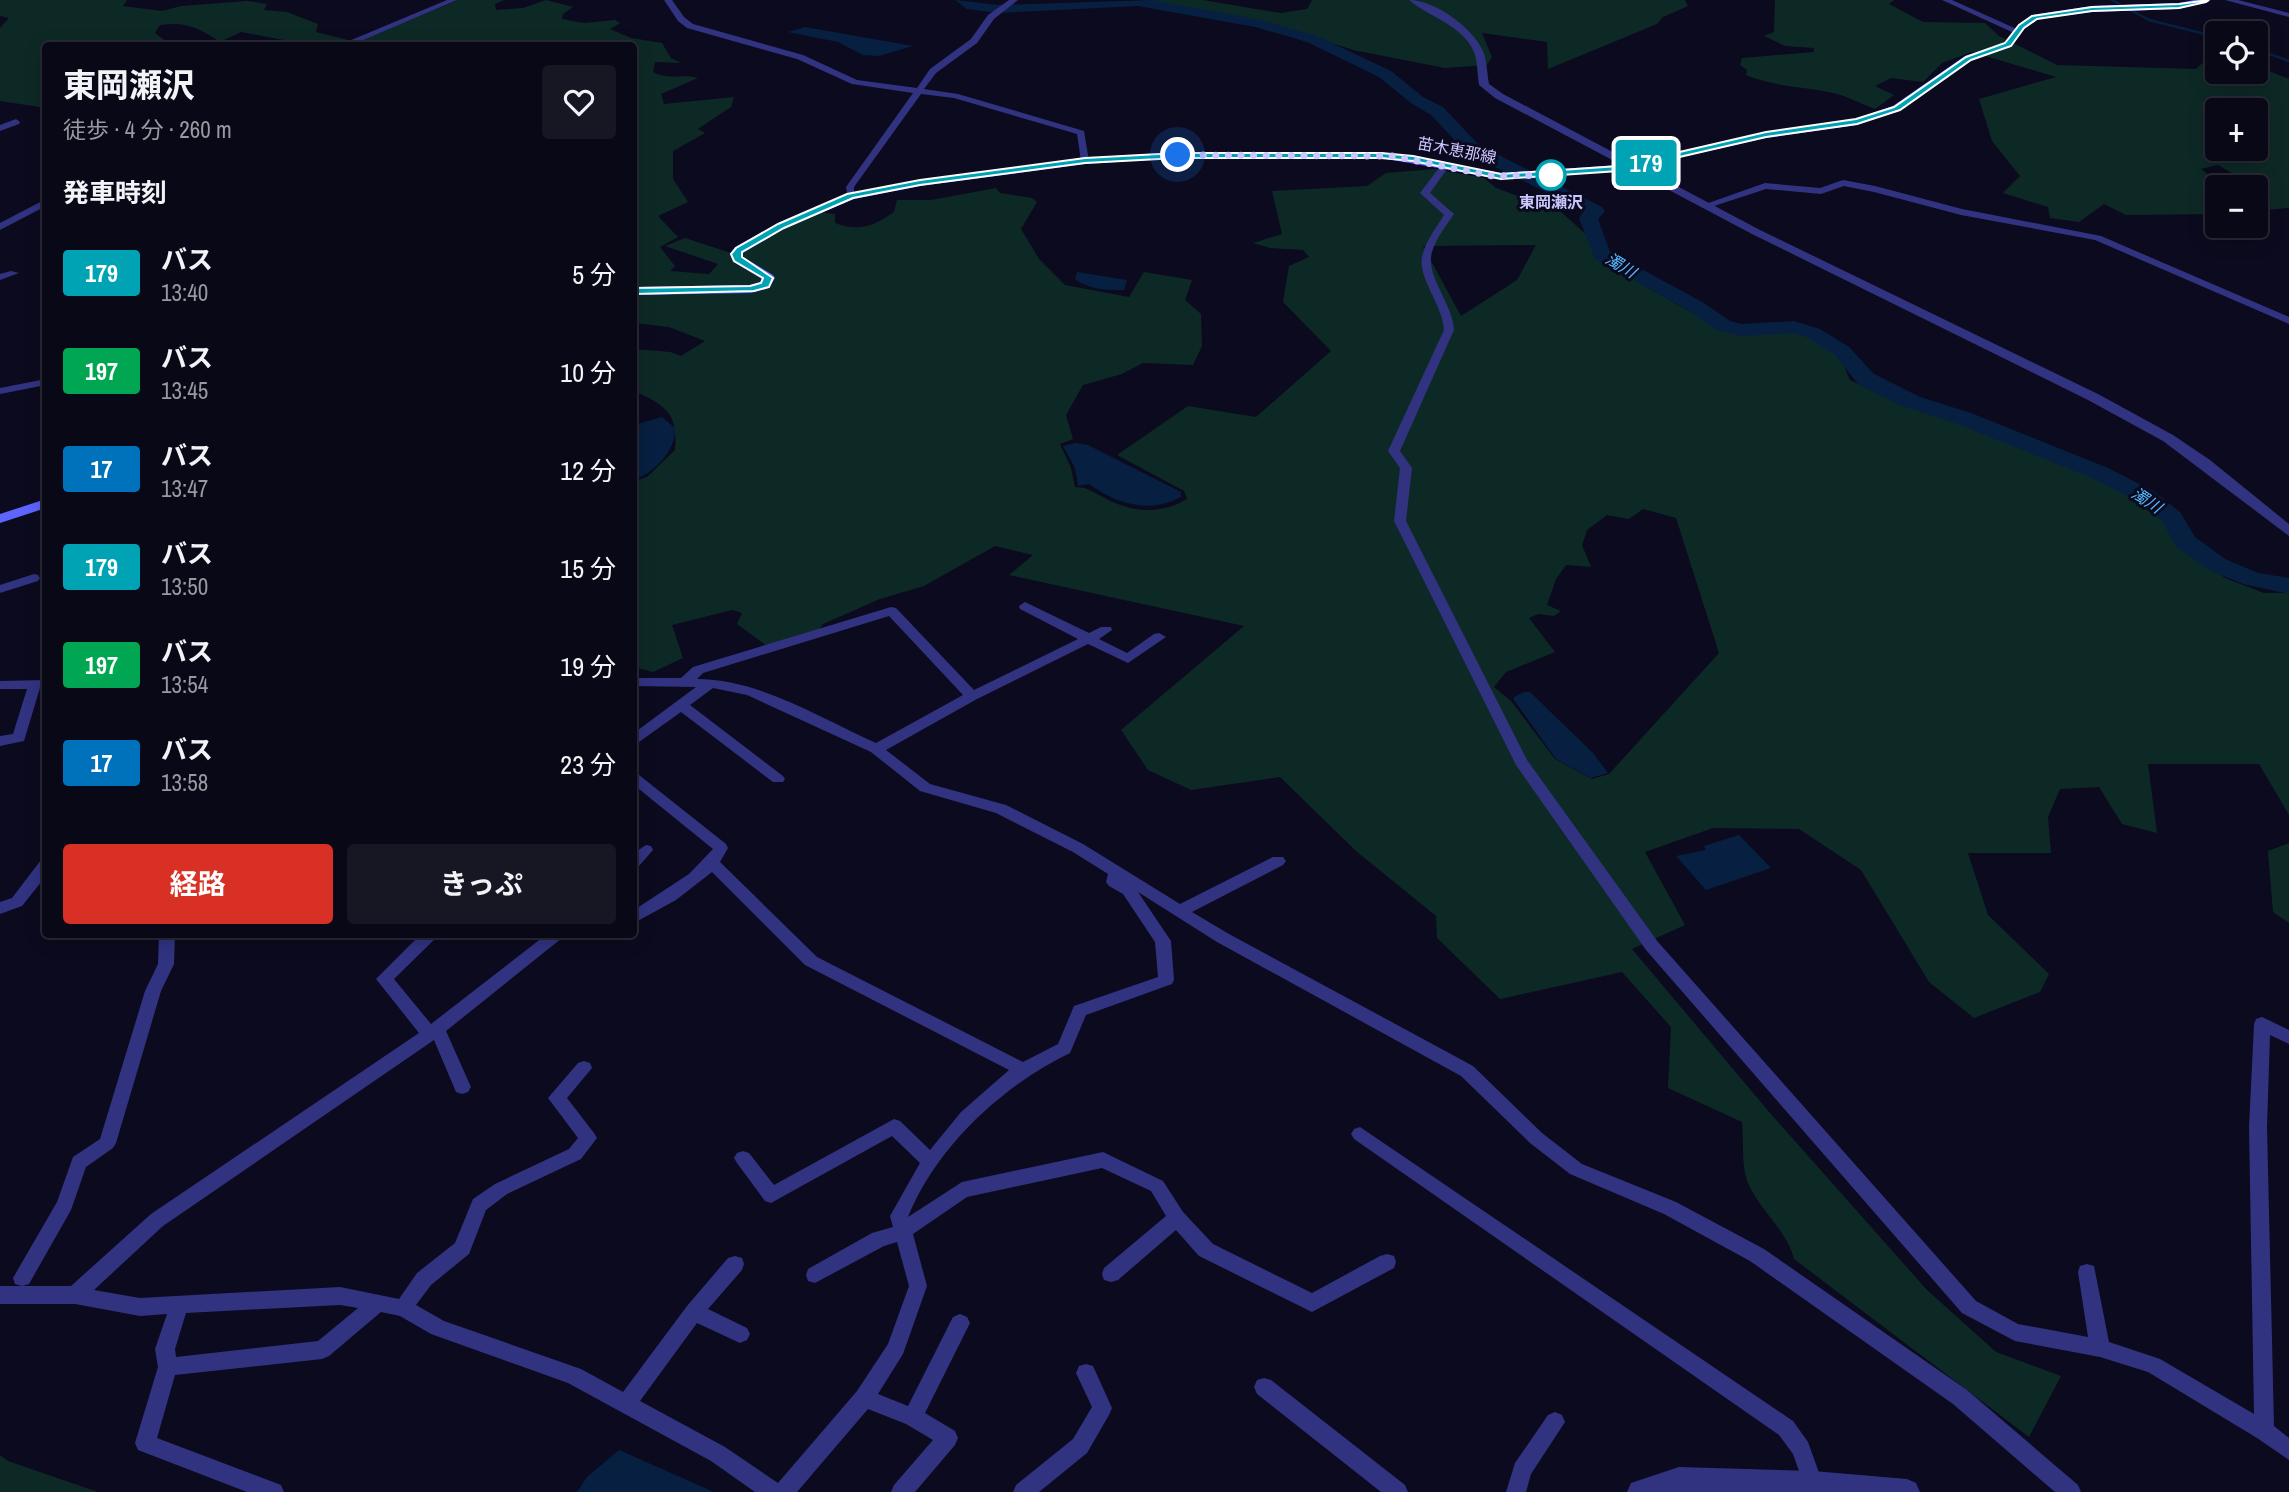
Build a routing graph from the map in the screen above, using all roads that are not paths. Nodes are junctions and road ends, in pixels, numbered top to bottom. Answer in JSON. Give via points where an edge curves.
{"nodes":[{"id":1,"x":453,"y":0,"type":"edge"},
{"id":2,"x":668,"y":0,"type":"edge"},
{"id":3,"x":1014,"y":0,"type":"edge"},
{"id":4,"x":1414,"y":0,"type":"edge"},
{"id":5,"x":1946,"y":0,"type":"edge"},
{"id":6,"x":2206,"y":0,"type":"edge"},
{"id":7,"x":2229,"y":0,"type":"edge"},
{"id":8,"x":2289,"y":15,"type":"edge"},
{"id":9,"x":2017,"y":31,"type":"junction"},
{"id":10,"x":351,"y":42,"type":"edge"},
{"id":11,"x":918,"y":90,"type":"junction"},
{"id":12,"x":16,"y":122,"type":"dead end"},
{"id":13,"x":0,"y":128,"type":"edge"},
{"id":14,"x":1085,"y":160,"type":"junction"},
{"id":15,"x":1445,"y":166,"type":"junction"},
{"id":16,"x":1633,"y":166,"type":"junction"},
{"id":17,"x":850,"y":196,"type":"junction"},
{"id":18,"x":42,"y":204,"type":"edge"},
{"id":19,"x":1705,"y":206,"type":"junction"},
{"id":20,"x":0,"y":217,"type":"edge"},
{"id":21,"x":12,"y":220,"type":"junction"},
{"id":22,"x":0,"y":227,"type":"edge"},
{"id":23,"x":15,"y":273,"type":"dead end"},
{"id":24,"x":0,"y":277,"type":"edge"},
{"id":25,"x":637,"y":291,"type":"edge"},
{"id":26,"x":2289,"y":321,"type":"edge"},
{"id":27,"x":42,"y":383,"type":"edge"},
{"id":28,"x":0,"y":391,"type":"edge"},
{"id":29,"x":42,"y":504,"type":"edge"},
{"id":30,"x":0,"y":519,"type":"edge"},
{"id":31,"x":2289,"y":531,"type":"edge"},
{"id":32,"x":34,"y":578,"type":"dead end"},
{"id":33,"x":0,"y":589,"type":"edge"},
{"id":34,"x":1025,"y":606,"type":"dead end"},
{"id":35,"x":1106,"y":629,"type":"dead end"},
{"id":36,"x":1159,"y":636,"type":"dead end"},
{"id":37,"x":1086,"y":639,"type":"junction"},
{"id":38,"x":637,"y":682,"type":"edge"},
{"id":39,"x":684,"y":682,"type":"junction"},
{"id":40,"x":711,"y":683,"type":"junction"},
{"id":41,"x":40,"y":684,"type":"edge"},
{"id":42,"x":0,"y":685,"type":"edge"},
{"id":43,"x":972,"y":696,"type":"junction"},
{"id":44,"x":681,"y":705,"type":"junction"},
{"id":45,"x":637,"y":738,"type":"edge"},
{"id":46,"x":0,"y":741,"type":"edge"},
{"id":47,"x":876,"y":749,"type":"junction"},
{"id":48,"x":778,"y":779,"type":"dead end"},
{"id":49,"x":637,"y":780,"type":"edge"},
{"id":50,"x":646,"y":850,"type":"dead end"},
{"id":51,"x":637,"y":859,"type":"edge"},
{"id":52,"x":1278,"y":861,"type":"dead end"},
{"id":53,"x":713,"y":864,"type":"junction"},
{"id":54,"x":42,"y":869,"type":"edge"},
{"id":55,"x":1116,"y":871,"type":"junction"},
{"id":56,"x":0,"y":908,"type":"edge"},
{"id":57,"x":1180,"y":911,"type":"junction"},
{"id":58,"x":637,"y":916,"type":"edge"},
{"id":59,"x":167,"y":938,"type":"edge"},
{"id":60,"x":428,"y":938,"type":"edge"},
{"id":61,"x":554,"y":938,"type":"edge"},
{"id":62,"x":434,"y":1032,"type":"junction"},
{"id":63,"x":2289,"y":1037,"type":"edge"},
{"id":64,"x":584,"y":1068,"type":"dead end"},
{"id":65,"x":1022,"y":1069,"type":"junction"},
{"id":66,"x":461,"y":1087,"type":"dead end"},
{"id":67,"x":1360,"y":1134,"type":"dead end"},
{"id":68,"x":743,"y":1158,"type":"dead end"},
{"id":69,"x":930,"y":1161,"type":"junction"},
{"id":70,"x":1177,"y":1218,"type":"junction"},
{"id":71,"x":902,"y":1232,"type":"junction"},
{"id":72,"x":1387,"y":1262,"type":"dead end"},
{"id":73,"x":735,"y":1264,"type":"dead end"},
{"id":74,"x":2087,"y":1272,"type":"dead end"},
{"id":75,"x":1111,"y":1274,"type":"dead end"},
{"id":76,"x":815,"y":1275,"type":"dead end"},
{"id":77,"x":22,"y":1278,"type":"dead end"},
{"id":78,"x":75,"y":1295,"type":"junction"},
{"id":79,"x":0,"y":1296,"type":"edge"},
{"id":80,"x":378,"y":1303,"type":"junction"},
{"id":81,"x":179,"y":1305,"type":"junction"},
{"id":82,"x":404,"y":1308,"type":"junction"},
{"id":83,"x":694,"y":1312,"type":"junction"},
{"id":84,"x":960,"y":1323,"type":"dead end"},
{"id":85,"x":740,"y":1334,"type":"dead end"},
{"id":86,"x":2100,"y":1348,"type":"junction"},
{"id":87,"x":168,"y":1367,"type":"junction"},
{"id":88,"x":1086,"y":1374,"type":"dead end"},
{"id":89,"x":1264,"y":1387,"type":"dead end"},
{"id":90,"x":864,"y":1398,"type":"junction"},
{"id":91,"x":627,"y":1403,"type":"junction"},
{"id":92,"x":913,"y":1417,"type":"junction"},
{"id":93,"x":1555,"y":1422,"type":"dead end"},
{"id":94,"x":2264,"y":1431,"type":"junction"},
{"id":95,"x":2289,"y":1450,"type":"edge"},
{"id":96,"x":1813,"y":1484,"type":"junction"},
{"id":97,"x":274,"y":1492,"type":"edge"},
{"id":98,"x":773,"y":1492,"type":"edge"},
{"id":99,"x":784,"y":1492,"type":"edge"},
{"id":100,"x":901,"y":1492,"type":"edge"},
{"id":101,"x":1023,"y":1492,"type":"edge"},
{"id":102,"x":1398,"y":1492,"type":"edge"},
{"id":103,"x":1516,"y":1492,"type":"edge"},
{"id":104,"x":1640,"y":1492,"type":"edge"},
{"id":105,"x":1907,"y":1492,"type":"edge"},
{"id":106,"x":2071,"y":1492,"type":"edge"}],
"edges":[{"from":1,"to":10,"type":"street"},
{"from":2,"to":11,"type":"street","via":[[681,19],[708,33],[800,57],[855,82]]},
{"from":3,"to":11,"type":"street","via":[[974,41],[933,71]]},
{"from":4,"to":16,"type":"street","via":[[1453,25],[1476,47],[1484,85]]},
{"from":5,"to":9,"type":"street"},
{"from":6,"to":9,"type":"main road","name":"苗木恵那線","via":[[2035,18]]},
{"from":7,"to":8,"type":"street"},
{"from":9,"to":16,"type":"main road","name":"苗木恵那線","via":[[2008,45],[1968,58],[1902,105],[1874,116]]},
{"from":11,"to":14,"type":"street","via":[[955,96],[1075,131],[1084,142]]},
{"from":11,"to":17,"type":"street","via":[[850,187]]},
{"from":12,"to":13,"type":"street"},
{"from":14,"to":15,"type":"main road","name":"苗木恵那線","via":[[1381,155]]},
{"from":14,"to":17,"type":"main road","name":"苗木恵那線"},
{"from":15,"to":16,"type":"main road","name":"苗木恵那線","via":[[1512,176]]},
{"from":15,"to":86,"type":"street","via":[[1425,193],[1449,214],[1426,262],[1450,317],[1449,330],[1394,451],[1406,468],[1400,521],[1521,762],[1652,946],[1969,1307],[2015,1332]]},
{"from":16,"to":19,"type":"street"},
{"from":17,"to":25,"type":"main road","name":"苗木恵那線","via":[[739,250],[738,259],[769,278],[765,285]]},
{"from":18,"to":21,"type":"street"},
{"from":19,"to":26,"type":"street","via":[[1765,186],[1821,191],[1843,183],[1875,189],[1961,212],[2098,238]]},
{"from":19,"to":31,"type":"street","via":[[2168,438]]},
{"from":20,"to":21,"type":"street"},
{"from":21,"to":22,"type":"street"},
{"from":23,"to":24,"type":"street"},
{"from":27,"to":28,"type":"street"},
{"from":29,"to":30,"type":"main road"},
{"from":32,"to":33,"type":"street"},
{"from":34,"to":37,"type":"street"},
{"from":35,"to":37,"type":"street"},
{"from":36,"to":37,"type":"street","via":[[1128,659]]},
{"from":37,"to":43,"type":"street"},
{"from":38,"to":39,"type":"street"},
{"from":39,"to":40,"type":"street"},
{"from":39,"to":43,"type":"street","via":[[698,670],[891,611]]},
{"from":40,"to":44,"type":"street"},
{"from":40,"to":47,"type":"street","via":[[751,691]]},
{"from":41,"to":42,"type":"street"},
{"from":41,"to":46,"type":"street","via":[[19,738]]},
{"from":43,"to":47,"type":"street"},
{"from":44,"to":45,"type":"street"},
{"from":44,"to":48,"type":"street"},
{"from":47,"to":55,"type":"street","via":[[925,788],[1001,809]]},
{"from":49,"to":53,"type":"street","via":[[721,848]]},
{"from":50,"to":51,"type":"street"},
{"from":52,"to":57,"type":"street"},
{"from":53,"to":58,"type":"street"},
{"from":53,"to":65,"type":"street","via":[[811,961]]},
{"from":54,"to":56,"type":"street","via":[[17,902]]},
{"from":55,"to":57,"type":"street"},
{"from":55,"to":65,"type":"street","via":[[1114,882],[1128,890],[1163,941],[1166,979],[1080,1011],[1064,1048]]},
{"from":57,"to":106,"type":"street","via":[[1467,1070],[1536,1138],[1576,1169],[1670,1208],[1769,1262],[1960,1397]]},
{"from":59,"to":77,"type":"street","via":[[166,964],[153,991],[107,1143],[79,1161],[65,1204]]},
{"from":60,"to":62,"type":"street","via":[[384,979]]},
{"from":61,"to":62,"type":"street"},
{"from":62,"to":66,"type":"street"},
{"from":62,"to":78,"type":"street","via":[[157,1220]]},
{"from":63,"to":94,"type":"street","via":[[2262,1024],[2258,1127]]},
{"from":64,"to":82,"type":"street","via":[[557,1098],[588,1138],[575,1154],[501,1189],[479,1205],[462,1248],[424,1279]]},
{"from":65,"to":69,"type":"street","via":[[976,1109]]},
{"from":67,"to":96,"type":"street","via":[[1786,1428],[1801,1449]]},
{"from":68,"to":69,"type":"street","via":[[771,1195],[894,1126]]},
{"from":69,"to":71,"type":"street","via":[[900,1216]]},
{"from":70,"to":71,"type":"street","via":[[1157,1186],[1103,1160],[962,1190]]},
{"from":70,"to":72,"type":"street","via":[[1206,1250],[1311,1303]]},
{"from":70,"to":75,"type":"street"},
{"from":71,"to":76,"type":"street","via":[[879,1239]]},
{"from":71,"to":90,"type":"street","via":[[918,1286],[896,1348]]},
{"from":73,"to":83,"type":"street"},
{"from":74,"to":86,"type":"street"},
{"from":78,"to":79,"type":"street"},
{"from":78,"to":81,"type":"street","via":[[140,1307]]},
{"from":80,"to":81,"type":"street","via":[[340,1296]]},
{"from":80,"to":82,"type":"street"},
{"from":80,"to":87,"type":"street","via":[[322,1350]]},
{"from":81,"to":87,"type":"street","via":[[165,1349]]},
{"from":82,"to":91,"type":"street","via":[[438,1328],[574,1376]]},
{"from":83,"to":85,"type":"street"},
{"from":83,"to":91,"type":"street"},
{"from":84,"to":92,"type":"street"},
{"from":86,"to":94,"type":"street","via":[[2153,1365]]},
{"from":87,"to":97,"type":"street","via":[[145,1443]]},
{"from":88,"to":101,"type":"street","via":[[1102,1408],[1080,1446]]},
{"from":89,"to":102,"type":"street"},
{"from":90,"to":92,"type":"street"},
{"from":90,"to":99,"type":"street"},
{"from":91,"to":98,"type":"street","via":[[718,1454]]},
{"from":92,"to":100,"type":"street","via":[[948,1438]]},
{"from":93,"to":103,"type":"street","via":[[1522,1470]]},
{"from":94,"to":95,"type":"street"},
{"from":96,"to":104,"type":"street","via":[[1679,1480]]},
{"from":96,"to":105,"type":"street"}]}
